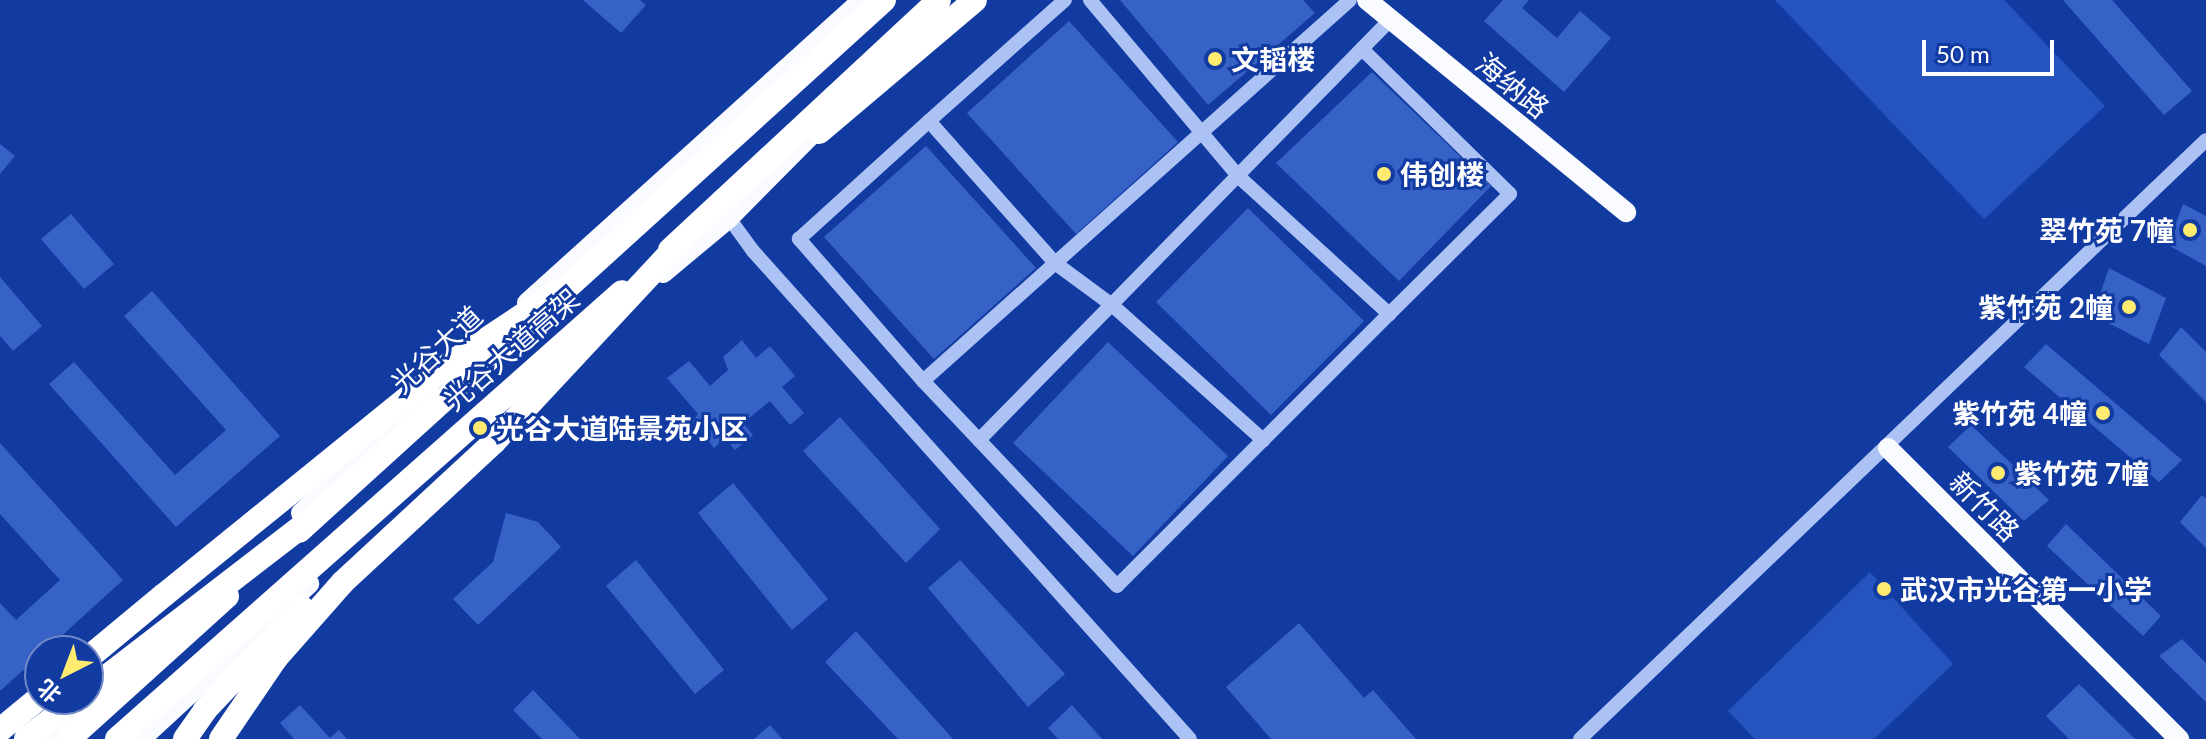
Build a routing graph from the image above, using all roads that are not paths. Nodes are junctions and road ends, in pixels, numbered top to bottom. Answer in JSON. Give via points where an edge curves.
{"nodes":[{"id":1,"x":862,"y":0,"type":"edge"},
{"id":2,"x":884,"y":0,"type":"edge"},
{"id":3,"x":939,"y":0,"type":"edge"},
{"id":4,"x":950,"y":0,"type":"edge"},
{"id":5,"x":975,"y":0,"type":"edge"},
{"id":6,"x":1065,"y":0,"type":"edge"},
{"id":7,"x":1090,"y":0,"type":"edge"},
{"id":8,"x":1350,"y":0,"type":"edge"},
{"id":9,"x":1367,"y":0,"type":"edge"},
{"id":10,"x":1390,"y":20,"type":"junction"},
{"id":11,"x":1362,"y":49,"type":"junction"},
{"id":12,"x":929,"y":121,"type":"junction"},
{"id":13,"x":1201,"y":133,"type":"junction"},
{"id":14,"x":2206,"y":140,"type":"edge"},
{"id":15,"x":793,"y":154,"type":"junction"},
{"id":16,"x":1238,"y":176,"type":"junction"},
{"id":17,"x":1626,"y":212,"type":"dead end"},
{"id":18,"x":729,"y":218,"type":"junction"},
{"id":19,"x":686,"y":236,"type":"junction"},
{"id":20,"x":1055,"y":263,"type":"junction"},
{"id":21,"x":564,"y":288,"type":"junction"},
{"id":22,"x":1112,"y":305,"type":"junction"},
{"id":23,"x":1389,"y":314,"type":"junction"},
{"id":24,"x":923,"y":381,"type":"junction"},
{"id":25,"x":979,"y":440,"type":"junction"},
{"id":26,"x":1263,"y":440,"type":"junction"},
{"id":27,"x":1888,"y":448,"type":"junction"},
{"id":28,"x":313,"y":518,"type":"junction"},
{"id":29,"x":104,"y":645,"type":"edge"},
{"id":30,"x":104,"y":679,"type":"edge"},
{"id":31,"x":24,"y":710,"type":"edge"},
{"id":32,"x":57,"y":715,"type":"edge"},
{"id":33,"x":0,"y":730,"type":"edge"},
{"id":34,"x":26,"y":739,"type":"edge"},
{"id":35,"x":48,"y":739,"type":"edge"},
{"id":36,"x":69,"y":739,"type":"edge"},
{"id":37,"x":117,"y":739,"type":"edge"},
{"id":38,"x":141,"y":739,"type":"edge"},
{"id":39,"x":185,"y":739,"type":"edge"},
{"id":40,"x":221,"y":739,"type":"edge"},
{"id":41,"x":1190,"y":739,"type":"edge"},
{"id":42,"x":1580,"y":739,"type":"edge"},
{"id":43,"x":2179,"y":739,"type":"edge"}],
"edges":[{"from":1,"to":35,"type":"main road","name":"光谷大道","via":[[183,624]]},
{"from":2,"to":21,"type":"highway","name":"光谷大道高架"},
{"from":3,"to":19,"type":"highway","name":"光谷大道高架"},
{"from":4,"to":15,"type":"main road"},
{"from":5,"to":15,"type":"highway"},
{"from":6,"to":12,"type":"street"},
{"from":7,"to":13,"type":"street"},
{"from":8,"to":13,"type":"street"},
{"from":9,"to":10,"type":"main road","name":"海纳路"},
{"from":10,"to":11,"type":"street"},
{"from":10,"to":17,"type":"main road","name":"海纳路"},
{"from":11,"to":16,"type":"street"},
{"from":11,"to":23,"type":"street","via":[[1510,194]]},
{"from":12,"to":20,"type":"street"},
{"from":12,"to":24,"type":"street","via":[[799,239]]},
{"from":13,"to":16,"type":"street"},
{"from":13,"to":20,"type":"street"},
{"from":14,"to":27,"type":"street"},
{"from":15,"to":18,"type":"main road"},
{"from":16,"to":22,"type":"street"},
{"from":16,"to":23,"type":"street"},
{"from":18,"to":38,"type":"main road","via":[[480,428]]},
{"from":18,"to":41,"type":"street"},
{"from":19,"to":37,"type":"highway","name":"光谷大道高架","bridge":true},
{"from":19,"to":39,"type":"highway","bridge":true,"via":[[262,646]]},
{"from":19,"to":40,"type":"highway","bridge":true,"via":[[494,442],[343,582],[276,658]]},
{"from":20,"to":22,"type":"street"},
{"from":20,"to":24,"type":"street"},
{"from":21,"to":28,"type":"highway","name":"光谷大道高架","bridge":true},
{"from":21,"to":29,"type":"highway","bridge":true,"via":[[452,362]]},
{"from":22,"to":25,"type":"street"},
{"from":22,"to":26,"type":"street"},
{"from":23,"to":26,"type":"street"},
{"from":24,"to":25,"type":"street"},
{"from":25,"to":26,"type":"street","via":[[1117,586]]},
{"from":27,"to":42,"type":"street"},
{"from":27,"to":43,"type":"main road","name":"新竹路"},
{"from":28,"to":30,"type":"highway","bridge":true},
{"from":28,"to":36,"type":"highway","name":"光谷大道高架","bridge":true},
{"from":31,"to":33,"type":"highway"},
{"from":32,"to":34,"type":"highway"}]}
